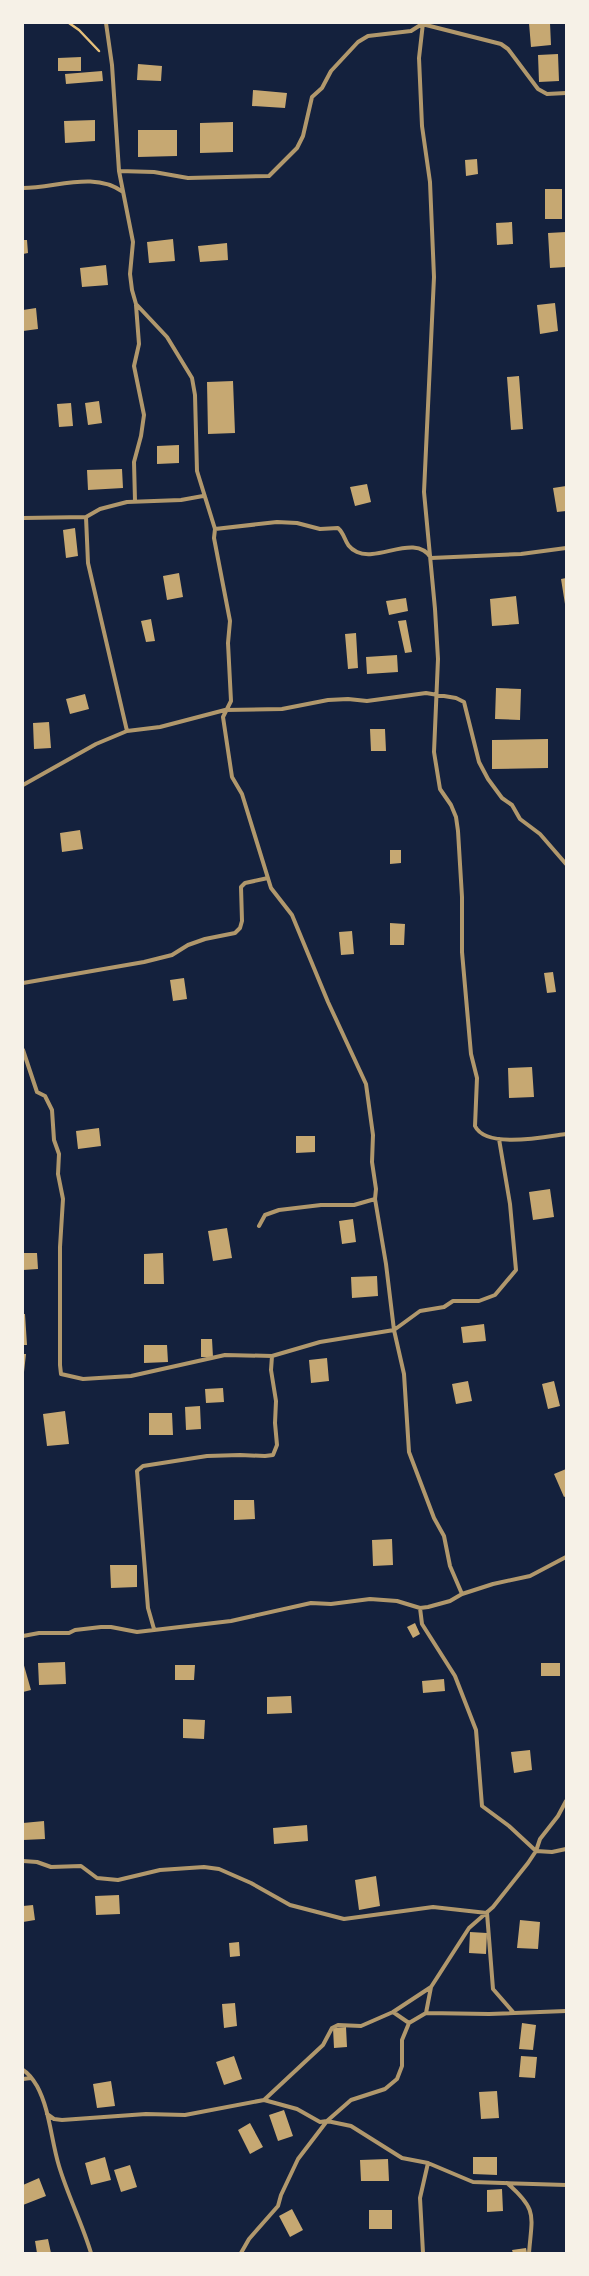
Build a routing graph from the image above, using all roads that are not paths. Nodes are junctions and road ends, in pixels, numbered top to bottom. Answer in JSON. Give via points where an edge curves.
{"nodes":[{"id":1,"x":106,"y":23,"type":"edge"},
{"id":2,"x":422,"y":23,"type":"edge"},
{"id":3,"x":566,"y":93,"type":"edge"},
{"id":4,"x":119,"y":171,"type":"junction"},
{"id":5,"x":23,"y":188,"type":"edge"},
{"id":6,"x":123,"y":192,"type":"junction"},
{"id":7,"x":136,"y":304,"type":"junction"},
{"id":8,"x":203,"y":496,"type":"junction"},
{"id":9,"x":135,"y":501,"type":"junction"},
{"id":10,"x":86,"y":517,"type":"junction"},
{"id":11,"x":23,"y":518,"type":"edge"},
{"id":12,"x":216,"y":529,"type":"junction"},
{"id":13,"x":566,"y":548,"type":"edge"},
{"id":14,"x":431,"y":558,"type":"junction"},
{"id":15,"x":437,"y":697,"type":"junction"},
{"id":16,"x":225,"y":710,"type":"junction"},
{"id":17,"x":127,"y":731,"type":"junction"},
{"id":18,"x":23,"y":785,"type":"edge"},
{"id":19,"x":566,"y":864,"type":"edge"},
{"id":20,"x":268,"y":878,"type":"junction"},
{"id":21,"x":23,"y":983,"type":"edge"},
{"id":22,"x":23,"y":1050,"type":"edge"},
{"id":23,"x":566,"y":1134,"type":"edge"},
{"id":24,"x":499,"y":1139,"type":"junction"},
{"id":25,"x":375,"y":1199,"type":"junction"},
{"id":26,"x":259,"y":1226,"type":"dead end"},
{"id":27,"x":394,"y":1330,"type":"junction"},
{"id":28,"x":272,"y":1356,"type":"junction"},
{"id":29,"x":566,"y":1557,"type":"edge"},
{"id":30,"x":462,"y":1594,"type":"junction"},
{"id":31,"x":420,"y":1608,"type":"junction"},
{"id":32,"x":154,"y":1629,"type":"junction"},
{"id":33,"x":23,"y":1636,"type":"edge"},
{"id":34,"x":566,"y":1801,"type":"edge"},
{"id":35,"x":566,"y":1849,"type":"edge"},
{"id":36,"x":536,"y":1851,"type":"junction"},
{"id":37,"x":23,"y":1861,"type":"edge"},
{"id":38,"x":487,"y":1913,"type":"junction"},
{"id":39,"x":431,"y":1987,"type":"junction"},
{"id":40,"x":566,"y":2011,"type":"edge"},
{"id":41,"x":393,"y":2012,"type":"junction"},
{"id":42,"x":513,"y":2012,"type":"junction"},
{"id":43,"x":426,"y":2013,"type":"junction"},
{"id":44,"x":409,"y":2023,"type":"junction"},
{"id":45,"x":23,"y":2070,"type":"edge"},
{"id":46,"x":31,"y":2078,"type":"junction"},
{"id":47,"x":23,"y":2079,"type":"edge"},
{"id":48,"x":264,"y":2100,"type":"junction"},
{"id":49,"x":47,"y":2114,"type":"junction"},
{"id":50,"x":327,"y":2121,"type":"junction"},
{"id":51,"x":428,"y":2163,"type":"junction"},
{"id":52,"x":506,"y":2183,"type":"junction"},
{"id":53,"x":566,"y":2185,"type":"edge"},
{"id":54,"x":91,"y":2253,"type":"edge"},
{"id":55,"x":241,"y":2253,"type":"edge"},
{"id":56,"x":423,"y":2253,"type":"edge"},
{"id":57,"x":529,"y":2253,"type":"edge"}],
"edges":[{"from":1,"to":4,"type":"street","via":[[112,65]]},
{"from":2,"to":3,"type":"street","via":[[501,44],[508,49],[538,89],[547,94]]},
{"from":2,"to":4,"type":"street","via":[[411,31],[368,36],[358,42],[331,71],[322,88],[312,97],[304,136],[297,148],[269,176],[188,178],[154,172]]},
{"from":2,"to":14,"type":"street","via":[[419,58],[422,126],[430,182],[434,278],[424,492]]},
{"from":4,"to":6,"type":"street"},
{"from":5,"to":6,"type":"street","via":[[77,181],[114,185]]},
{"from":6,"to":7,"type":"street","via":[[134,242],[130,274]]},
{"from":7,"to":8,"type":"street","via":[[166,337],[192,378],[195,395],[197,471]]},
{"from":7,"to":9,"type":"street","via":[[139,344],[134,366],[144,415],[134,462]]},
{"from":8,"to":9,"type":"street","via":[[181,500]]},
{"from":8,"to":12,"type":"street"},
{"from":9,"to":10,"type":"street","via":[[100,509]]},
{"from":10,"to":11,"type":"street"},
{"from":10,"to":17,"type":"street","via":[[88,562]]},
{"from":12,"to":14,"type":"street","via":[[277,522],[298,523],[320,529],[338,528],[348,546],[360,553],[416,548]]},
{"from":12,"to":16,"type":"street","via":[[214,538],[230,621],[228,643],[231,701]]},
{"from":13,"to":14,"type":"street","via":[[521,554]]},
{"from":14,"to":15,"type":"street","via":[[438,658]]},
{"from":15,"to":16,"type":"street","via":[[426,693],[374,701],[328,700],[282,709]]},
{"from":15,"to":19,"type":"street","via":[[456,698],[464,702],[479,762],[488,779],[502,798],[512,804],[520,819],[540,834]]},
{"from":15,"to":24,"type":"street","via":[[435,769],[440,789],[456,817],[458,831],[462,952],[470,1048],[477,1078],[475,1126],[478,1132],[486,1137]]},
{"from":16,"to":17,"type":"street","via":[[160,727]]},
{"from":16,"to":20,"type":"street","via":[[223,717],[232,777],[242,794]]},
{"from":17,"to":18,"type":"street","via":[[96,744]]},
{"from":20,"to":21,"type":"street","via":[[245,883],[241,887],[241,926],[235,933],[188,944],[172,955],[144,962]]},
{"from":20,"to":25,"type":"street","via":[[292,916],[366,1084],[373,1135]]},
{"from":22,"to":28,"type":"street","via":[[37,1092],[50,1102],[58,1154],[58,1174],[63,1199],[60,1247],[61,1374],[84,1379],[131,1376],[225,1355]]},
{"from":23,"to":24,"type":"street"},
{"from":24,"to":27,"type":"street","via":[[510,1204],[515,1274],[498,1293],[490,1297],[479,1301],[453,1301],[444,1307],[420,1311]]},
{"from":25,"to":26,"type":"street","via":[[354,1206],[322,1205],[279,1210],[265,1216]]},
{"from":25,"to":27,"type":"street"},
{"from":27,"to":28,"type":"street","via":[[320,1342]]},
{"from":27,"to":30,"type":"street","via":[[404,1374],[409,1452],[434,1518],[444,1536],[450,1566]]},
{"from":28,"to":32,"type":"street","via":[[270,1370],[276,1401],[277,1445],[274,1454],[207,1456],[143,1466],[137,1471],[148,1608]]},
{"from":29,"to":30,"type":"street","via":[[530,1576]]},
{"from":30,"to":31,"type":"street","via":[[450,1601]]},
{"from":31,"to":32,"type":"street","via":[[397,1601],[370,1598],[331,1604],[312,1603],[231,1621]]},
{"from":31,"to":36,"type":"street","via":[[422,1624],[455,1676],[476,1730],[482,1806]]},
{"from":32,"to":33,"type":"street","via":[[137,1632],[101,1627],[69,1633]]},
{"from":34,"to":36,"type":"street","via":[[540,1839]]},
{"from":35,"to":36,"type":"street","via":[[552,1852]]},
{"from":36,"to":38,"type":"street"},
{"from":37,"to":38,"type":"street","via":[[51,1867],[81,1866],[97,1878],[118,1880],[160,1870],[204,1867],[219,1869],[252,1882],[290,1905],[344,1919],[433,1907]]},
{"from":38,"to":39,"type":"street","via":[[469,1928]]},
{"from":38,"to":42,"type":"street","via":[[493,1989]]},
{"from":39,"to":41,"type":"street"},
{"from":39,"to":43,"type":"street"},
{"from":40,"to":42,"type":"street"},
{"from":41,"to":44,"type":"street"},
{"from":41,"to":48,"type":"street","via":[[361,2026],[338,2025],[332,2028],[323,2045]]},
{"from":42,"to":43,"type":"street"},
{"from":43,"to":44,"type":"street"},
{"from":44,"to":50,"type":"street","via":[[402,2040],[402,2066],[397,2079],[385,2089],[351,2100]]},
{"from":45,"to":46,"type":"street"},
{"from":46,"to":47,"type":"street"},
{"from":46,"to":49,"type":"street"},
{"from":48,"to":49,"type":"street","via":[[185,2115],[146,2114],[62,2120],[54,2119]]},
{"from":48,"to":50,"type":"street","via":[[297,2109],[320,2122]]},
{"from":49,"to":54,"type":"street","via":[[64,2180]]},
{"from":50,"to":51,"type":"street","via":[[351,2126],[402,2158]]},
{"from":50,"to":55,"type":"street","via":[[298,2159],[278,2206]]},
{"from":51,"to":52,"type":"street","via":[[473,2182]]},
{"from":51,"to":56,"type":"street","via":[[420,2198]]},
{"from":52,"to":53,"type":"street"},
{"from":52,"to":57,"type":"street","via":[[524,2198],[530,2210],[532,2228]]}]}
